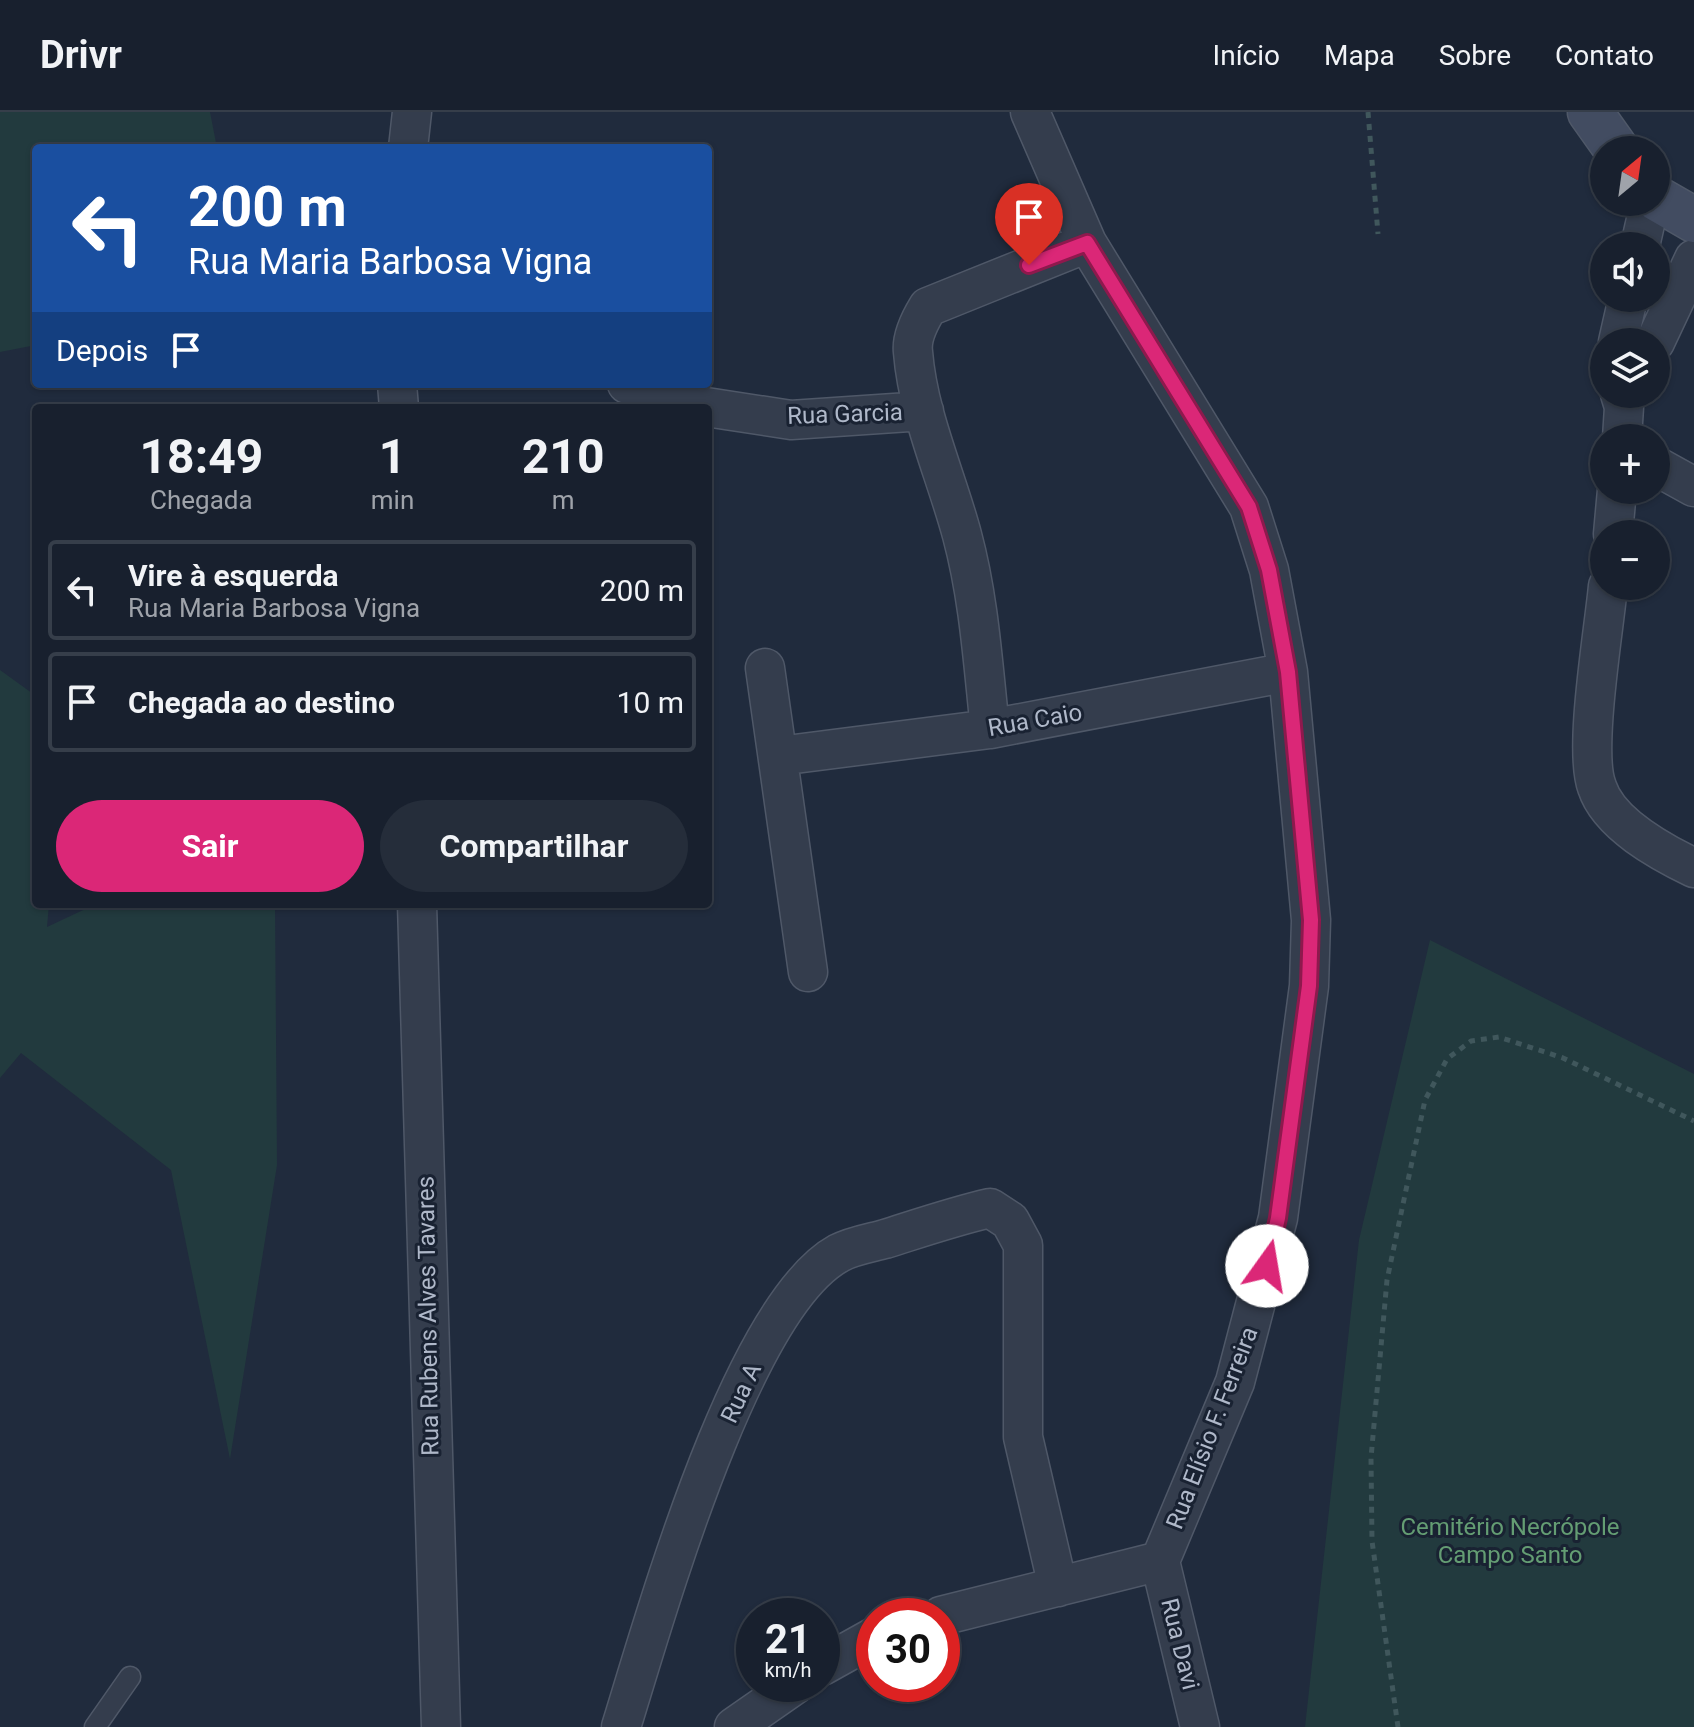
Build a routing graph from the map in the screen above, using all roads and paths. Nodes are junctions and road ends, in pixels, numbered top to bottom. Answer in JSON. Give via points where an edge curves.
{"nodes":[{"id":1,"x":412,"y":112,"type":"edge"},
{"id":2,"x":1030,"y":112,"type":"edge"},
{"id":3,"x":1368,"y":112,"type":"edge"},
{"id":4,"x":1590,"y":112,"type":"edge"},
{"id":5,"x":1607,"y":136,"type":"edge"},
{"id":6,"x":408,"y":144,"type":"edge"},
{"id":7,"x":1670,"y":206,"type":"edge"},
{"id":8,"x":1694,"y":220,"type":"edge"},
{"id":9,"x":1378,"y":234,"type":"dead end"},
{"id":10,"x":1087,"y":243,"type":"junction"},
{"id":11,"x":1694,"y":259,"type":"edge"},
{"id":12,"x":1662,"y":328,"type":"edge"},
{"id":13,"x":641,"y":388,"type":"edge"},
{"id":14,"x":696,"y":404,"type":"edge"},
{"id":15,"x":712,"y":408,"type":"edge"},
{"id":16,"x":924,"y":411,"type":"junction"},
{"id":17,"x":1670,"y":474,"type":"edge"},
{"id":18,"x":1694,"y":487,"type":"edge"},
{"id":19,"x":1607,"y":600,"type":"edge"},
{"id":20,"x":765,"y":668,"type":"dead end"},
{"id":21,"x":1288,"y":672,"type":"junction"},
{"id":22,"x":990,"y":729,"type":"junction"},
{"id":23,"x":779,"y":756,"type":"junction"},
{"id":24,"x":1694,"y":868,"type":"edge"},
{"id":25,"x":417,"y":908,"type":"edge"},
{"id":26,"x":808,"y":972,"type":"dead end"},
{"id":27,"x":1694,"y":1121,"type":"edge"},
{"id":28,"x":1160,"y":1561,"type":"junction"},
{"id":29,"x":1058,"y":1587,"type":"junction"},
{"id":30,"x":960,"y":1611,"type":"edge"},
{"id":31,"x":130,"y":1677,"type":"dead end"},
{"id":32,"x":770,"y":1702,"type":"edge"},
{"id":33,"x":95,"y":1727,"type":"edge"},
{"id":34,"x":441,"y":1727,"type":"edge"},
{"id":35,"x":621,"y":1727,"type":"edge"},
{"id":36,"x":734,"y":1727,"type":"edge"},
{"id":37,"x":1200,"y":1727,"type":"edge"},
{"id":38,"x":1398,"y":1727,"type":"edge"}],
"edges":[{"from":1,"to":6,"type":"street"},
{"from":2,"to":10,"type":"street","name":"Rua Elísio F. Ferreira"},
{"from":3,"to":9,"type":"path"},
{"from":4,"to":5,"type":"main road"},
{"from":7,"to":8,"type":"main road"},
{"from":10,"to":16,"type":"street","via":[[928,307],[912,349]]},
{"from":10,"to":21,"type":"street","name":"Rua Elísio F. Ferreira","via":[[1249,507],[1269,570]]},
{"from":11,"to":12,"type":"street"},
{"from":13,"to":14,"type":"street","name":"Rua Garcia"},
{"from":15,"to":16,"type":"street","name":"Rua Garcia","via":[[791,420]]},
{"from":16,"to":22,"type":"street","via":[[964,540],[978,611]]},
{"from":17,"to":18,"type":"street"},
{"from":19,"to":24,"type":"street","via":[[1592,748],[1597,788],[1626,826]]},
{"from":20,"to":23,"type":"street"},
{"from":21,"to":22,"type":"street","name":"Rua Caio"},
{"from":21,"to":28,"type":"street","name":"Rua Elísio F. Ferreira","via":[[1311,920],[1309,986],[1278,1218],[1235,1382]]},
{"from":22,"to":23,"type":"street","name":"Rua Caio"},
{"from":23,"to":26,"type":"street"},
{"from":25,"to":34,"type":"street","name":"Rua Rubens Alves Tavares"},
{"from":27,"to":38,"type":"path","via":[[1563,1058],[1499,1037],[1471,1041],[1447,1059],[1425,1100],[1387,1280],[1371,1458],[1372,1541]]},
{"from":28,"to":29,"type":"street"},
{"from":28,"to":37,"type":"street","name":"Rua Davi"},
{"from":29,"to":30,"type":"street"},
{"from":29,"to":35,"type":"street","name":"Rua A","via":[[1023,1437],[1023,1245],[1010,1221],[990,1208],[840,1252],[789,1299],[741,1385],[672,1562]]},
{"from":31,"to":33,"type":"lane"},
{"from":32,"to":36,"type":"street"}]}
